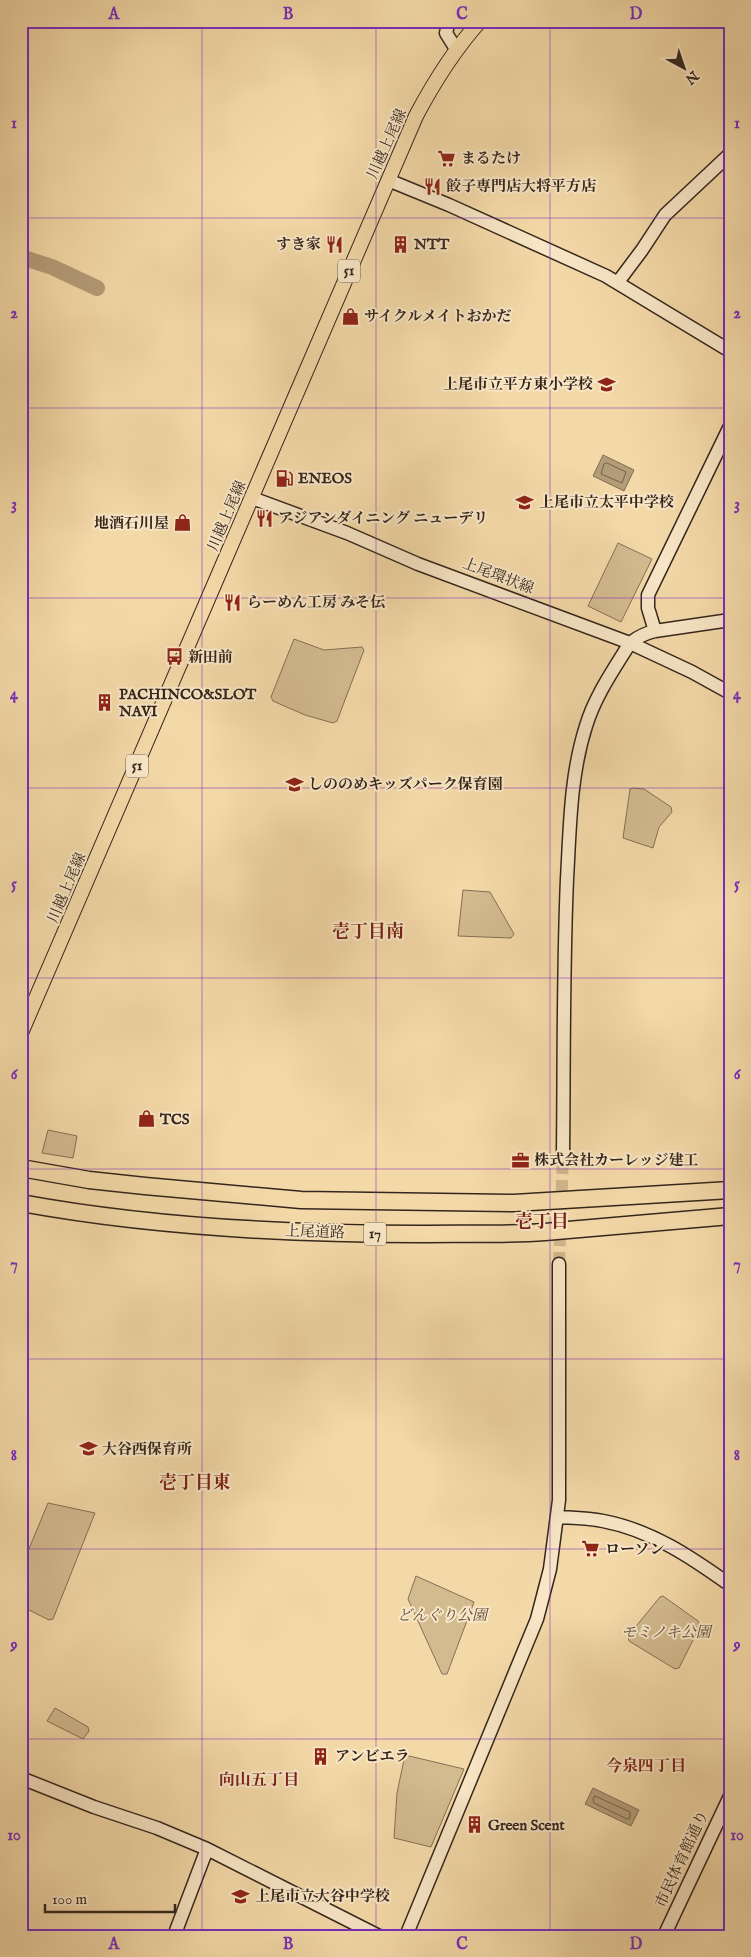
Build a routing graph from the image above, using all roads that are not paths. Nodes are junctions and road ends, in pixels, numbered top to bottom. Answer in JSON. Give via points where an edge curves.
{"nodes":[{"id":1,"x":449,"y":21,"type":"edge"},
{"id":2,"x":480,"y":21,"type":"edge"},
{"id":3,"x":456,"y":49,"type":"junction"},
{"id":4,"x":730,"y":154,"type":"edge"},
{"id":5,"x":388,"y":180,"type":"junction"},
{"id":6,"x":618,"y":282,"type":"junction"},
{"id":7,"x":730,"y":351,"type":"edge"},
{"id":8,"x":730,"y":426,"type":"edge"},
{"id":9,"x":252,"y":498,"type":"junction"},
{"id":10,"x":730,"y":620,"type":"edge"},
{"id":11,"x":655,"y":630,"type":"junction"},
{"id":12,"x":630,"y":643,"type":"junction"},
{"id":13,"x":730,"y":693,"type":"edge"},
{"id":14,"x":21,"y":1033,"type":"edge"},
{"id":15,"x":563,"y":1155,"type":"tunnel mouth"},
{"id":16,"x":21,"y":1168,"type":"edge"},
{"id":17,"x":730,"y":1190,"type":"edge"},
{"id":18,"x":21,"y":1202,"type":"edge"},
{"id":19,"x":730,"y":1216,"type":"edge"},
{"id":20,"x":559,"y":1264,"type":"tunnel mouth"},
{"id":21,"x":557,"y":1517,"type":"junction"},
{"id":22,"x":730,"y":1585,"type":"edge"},
{"id":23,"x":21,"y":1778,"type":"edge"},
{"id":24,"x":730,"y":1796,"type":"edge"},
{"id":25,"x":207,"y":1848,"type":"junction"},
{"id":26,"x":174,"y":1936,"type":"edge"},
{"id":27,"x":378,"y":1936,"type":"edge"},
{"id":28,"x":406,"y":1936,"type":"edge"},
{"id":29,"x":664,"y":1936,"type":"edge"}],
"edges":[{"from":1,"to":3,"type":"street","via":[[446,33]]},
{"from":2,"to":3,"type":"main road","name":"川越上尾線","number":"51"},
{"from":3,"to":5,"type":"main road","name":"川越上尾線","number":"51","via":[[416,116]]},
{"from":4,"to":6,"type":"street","via":[[665,215]]},
{"from":5,"to":6,"type":"street"},
{"from":5,"to":9,"type":"main road","name":"川越上尾線","number":"51"},
{"from":6,"to":7,"type":"street"},
{"from":8,"to":11,"type":"street","via":[[648,595],[648,608]]},
{"from":9,"to":12,"type":"street","name":"上尾環状線"},
{"from":9,"to":14,"type":"main road","name":"川越上尾線","number":"51"},
{"from":10,"to":11,"type":"street"},
{"from":11,"to":12,"type":"street"},
{"from":12,"to":13,"type":"street","name":"上尾環状線"},
{"from":12,"to":15,"type":"street","via":[[586,724],[575,770],[568,837],[564,947]]},
{"from":16,"to":17,"type":"highway","name":"上尾道路","number":"17","via":[[89,1180],[301,1200],[514,1203]]},
{"from":18,"to":19,"type":"highway","name":"上尾道路","number":"17","via":[[216,1227],[381,1234],[544,1232]]},
{"from":20,"to":21,"type":"street"},
{"from":21,"to":22,"type":"street","via":[[603,1521],[638,1530],[660,1540]]},
{"from":21,"to":28,"type":"street","via":[[550,1569],[537,1619]]},
{"from":23,"to":25,"type":"street"},
{"from":24,"to":29,"type":"street","name":"市民体育館通り"},
{"from":25,"to":26,"type":"street"},
{"from":25,"to":27,"type":"street"}]}
